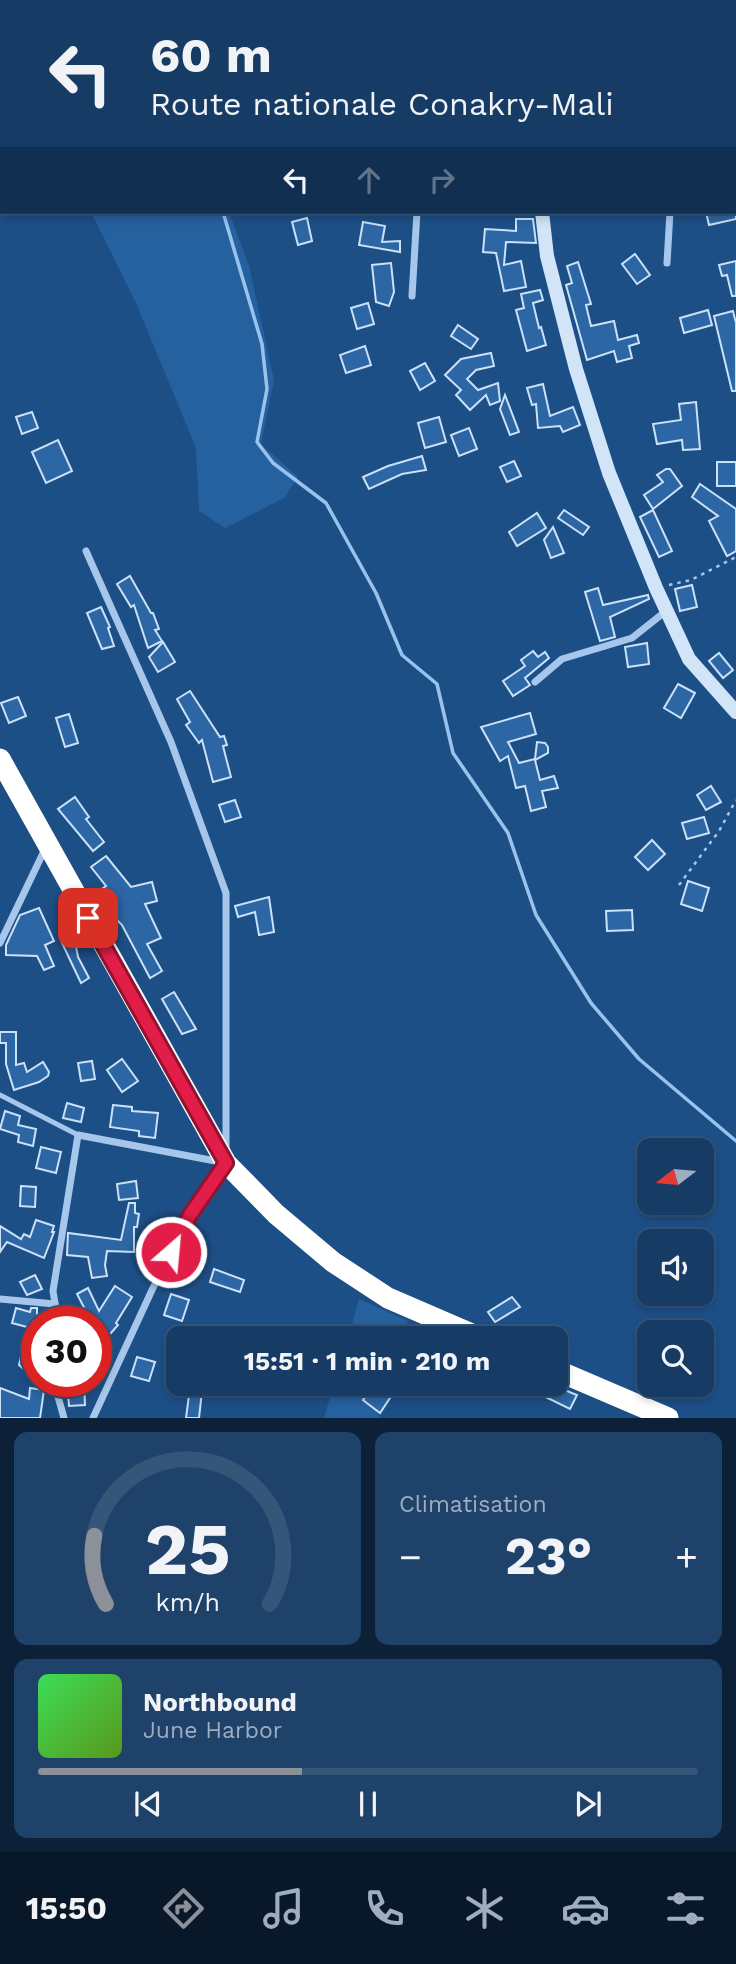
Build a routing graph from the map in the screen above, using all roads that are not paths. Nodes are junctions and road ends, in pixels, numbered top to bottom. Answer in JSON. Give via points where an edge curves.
{"nodes":[{"id":1,"x":417,"y":214,"type":"edge"},
{"id":2,"x":542,"y":214,"type":"edge"},
{"id":3,"x":670,"y":214,"type":"edge"},
{"id":4,"x":667,"y":263,"type":"dead end"},
{"id":5,"x":412,"y":296,"type":"dead end"},
{"id":6,"x":86,"y":551,"type":"dead end"},
{"id":7,"x":667,"y":611,"type":"junction"},
{"id":8,"x":535,"y":682,"type":"dead end"},
{"id":9,"x":736,"y":712,"type":"edge"},
{"id":10,"x":0,"y":759,"type":"edge"},
{"id":11,"x":47,"y":845,"type":"junction"},
{"id":12,"x":0,"y":943,"type":"edge"},
{"id":13,"x":0,"y":1095,"type":"edge"},
{"id":14,"x":78,"y":1135,"type":"junction"},
{"id":15,"x":226,"y":1163,"type":"junction"},
{"id":16,"x":0,"y":1299,"type":"edge"},
{"id":17,"x":55,"y":1304,"type":"joint"},
{"id":18,"x":453,"y":1326,"type":"edge"},
{"id":19,"x":568,"y":1375,"type":"edge"},
{"id":20,"x":58,"y":1397,"type":"edge"},
{"id":21,"x":663,"y":1417,"type":"edge"},
{"id":22,"x":64,"y":1418,"type":"edge"},
{"id":23,"x":93,"y":1418,"type":"edge"}],
"edges":[{"from":1,"to":5,"type":"street"},
{"from":2,"to":7,"type":"street","via":[[547,256],[576,369],[609,473]]},
{"from":3,"to":4,"type":"street"},
{"from":6,"to":15,"type":"street","via":[[171,742],[226,893]]},
{"from":7,"to":8,"type":"street","via":[[632,638],[562,659]]},
{"from":7,"to":9,"type":"street","via":[[689,659]]},
{"from":10,"to":11,"type":"highway"},
{"from":11,"to":12,"type":"street"},
{"from":11,"to":15,"type":"highway"},
{"from":13,"to":14,"type":"lane"},
{"from":14,"to":15,"type":"street"},
{"from":14,"to":17,"type":"street","via":[[53,1291]]},
{"from":15,"to":18,"type":"highway","via":[[333,1262],[388,1298]]},
{"from":15,"to":23,"type":"street","via":[[185,1226]]},
{"from":16,"to":17,"type":"street"},
{"from":19,"to":21,"type":"highway"},
{"from":20,"to":22,"type":"street"}]}
